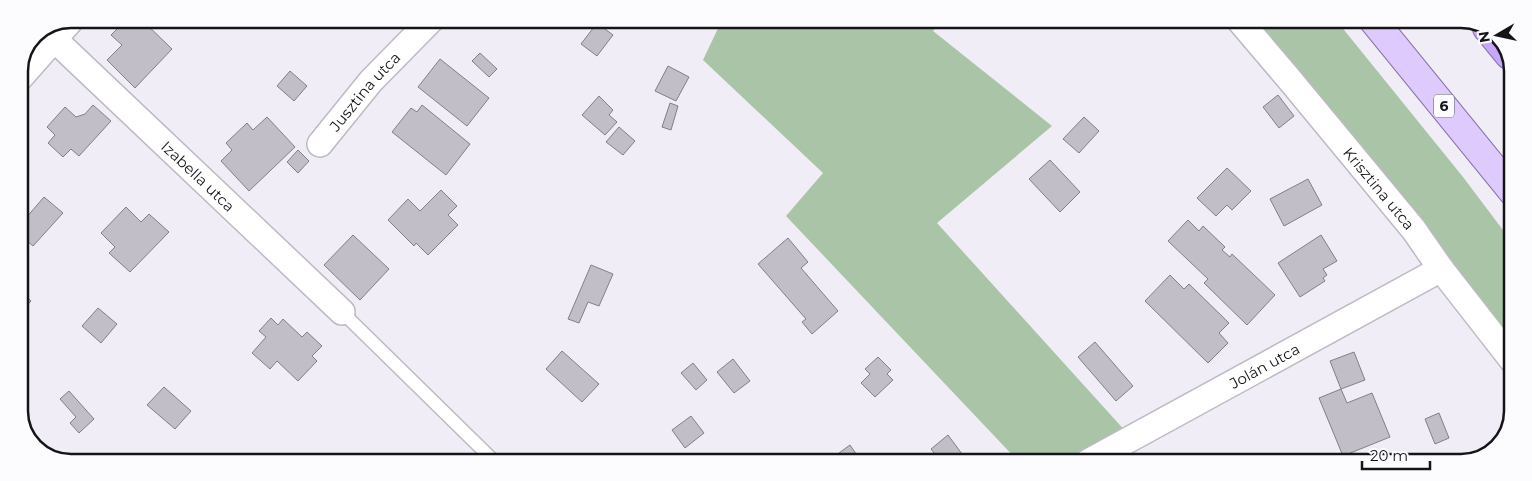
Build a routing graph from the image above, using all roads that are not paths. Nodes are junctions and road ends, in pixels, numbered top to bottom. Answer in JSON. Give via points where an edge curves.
{"nodes":[{"id":1,"x":61,"y":28,"type":"edge"},
{"id":2,"x":423,"y":28,"type":"edge"},
{"id":3,"x":1246,"y":28,"type":"edge"},
{"id":4,"x":1379,"y":28,"type":"edge"},
{"id":5,"x":42,"y":45,"type":"edge"},
{"id":6,"x":28,"y":66,"type":"edge"},
{"id":7,"x":320,"y":144,"type":"dead end"},
{"id":8,"x":1504,"y":182,"type":"edge"},
{"id":9,"x":1441,"y":269,"type":"junction"},
{"id":10,"x":342,"y":312,"type":"joint"},
{"id":11,"x":1504,"y":350,"type":"edge"},
{"id":12,"x":487,"y":454,"type":"edge"},
{"id":13,"x":1103,"y":454,"type":"edge"}],
"edges":[{"from":1,"to":5,"type":"street"},
{"from":2,"to":7,"type":"street","name":"Jusztina utca","via":[[371,81]]},
{"from":3,"to":9,"type":"street","name":"Krisztina utca","via":[[1414,230]]},
{"from":4,"to":8,"type":"main road","number":"6"},
{"from":5,"to":6,"type":"street"},
{"from":5,"to":10,"type":"street","name":"Izabella utca"},
{"from":9,"to":11,"type":"street","name":"Krisztina utca"},
{"from":9,"to":13,"type":"street","name":"Jolán utca"},
{"from":10,"to":12,"type":"lane"}]}
